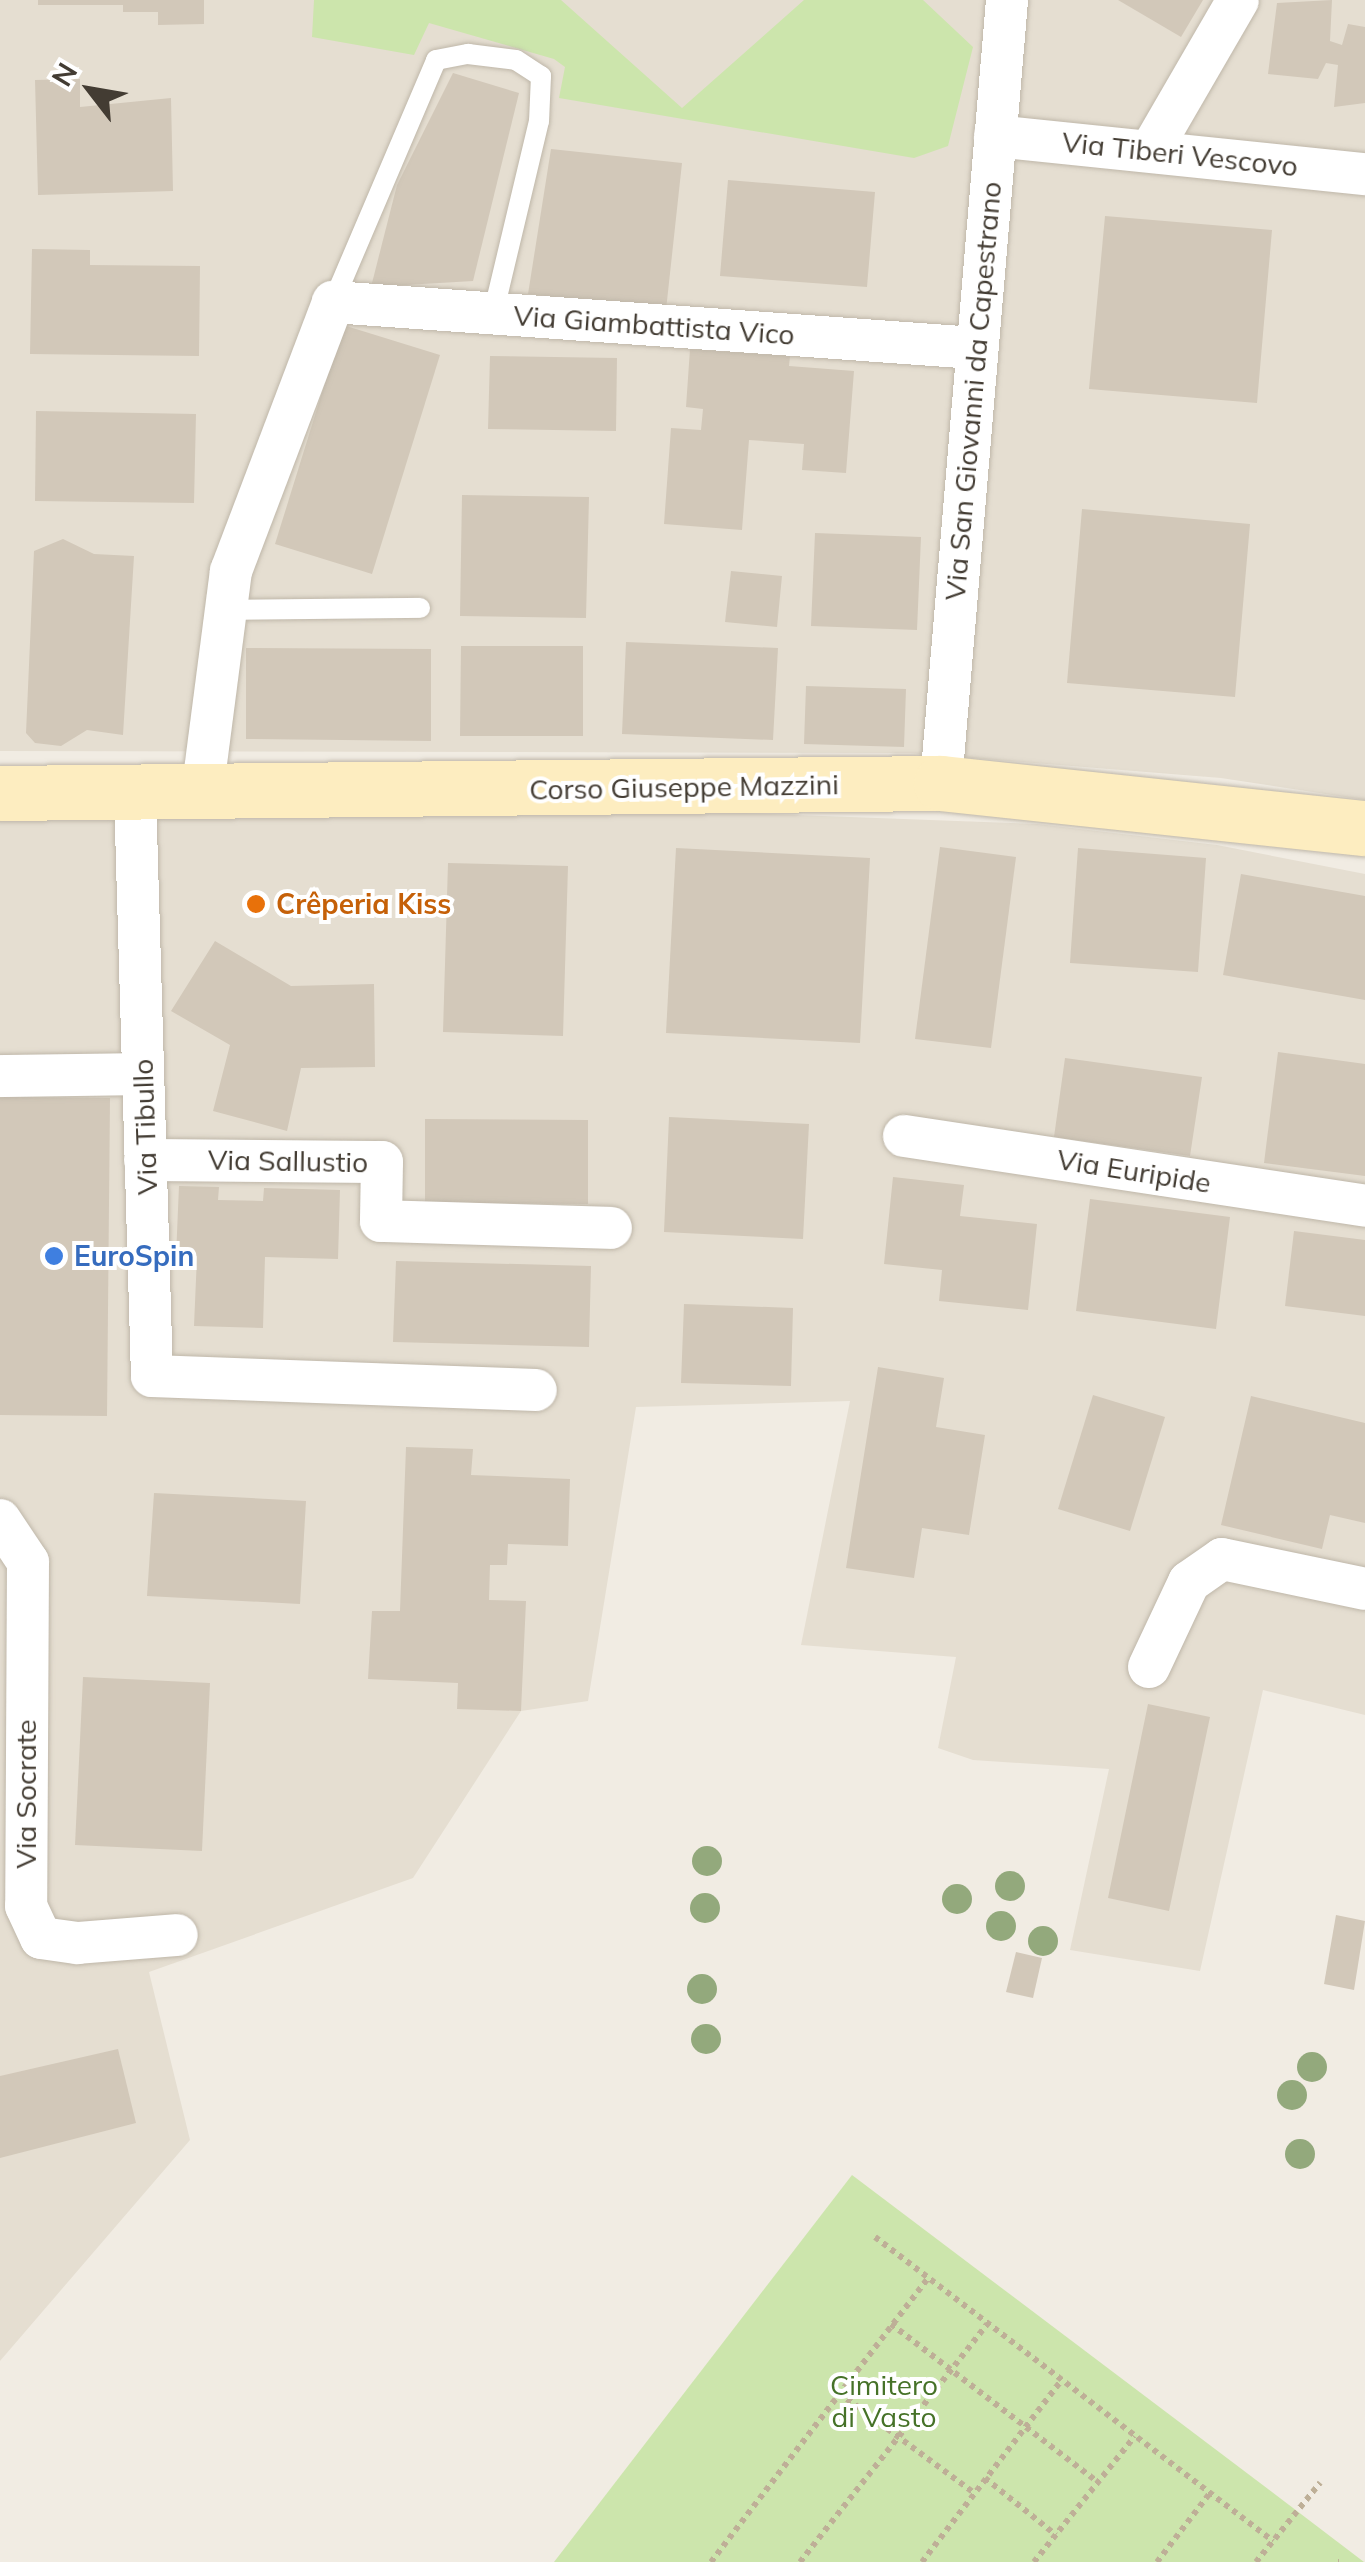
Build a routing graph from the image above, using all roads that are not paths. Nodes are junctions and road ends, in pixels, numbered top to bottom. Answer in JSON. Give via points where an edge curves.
{"nodes":[{"id":1,"x":1007,"y":0,"type":"edge"},
{"id":2,"x":1238,"y":0,"type":"edge"},
{"id":3,"x":996,"y":136,"type":"junction"},
{"id":4,"x":1150,"y":150,"type":"junction"},
{"id":5,"x":1365,"y":174,"type":"edge"},
{"id":6,"x":333,"y":302,"type":"junction"},
{"id":7,"x":493,"y":314,"type":"junction"},
{"id":8,"x":976,"y":348,"type":"junction"},
{"id":9,"x":420,"y":608,"type":"dead end"},
{"id":10,"x":224,"y":610,"type":"junction"},
{"id":11,"x":941,"y":783,"type":"junction"},
{"id":12,"x":0,"y":793,"type":"edge"},
{"id":13,"x":135,"y":794,"type":"junction"},
{"id":14,"x":202,"y":794,"type":"junction"},
{"id":15,"x":1365,"y":828,"type":"edge"},
{"id":16,"x":143,"y":1074,"type":"junction"},
{"id":17,"x":0,"y":1076,"type":"edge"},
{"id":18,"x":904,"y":1136,"type":"dead end"},
{"id":19,"x":146,"y":1160,"type":"junction"},
{"id":20,"x":1365,"y":1206,"type":"edge"},
{"id":21,"x":611,"y":1228,"type":"dead end"},
{"id":22,"x":536,"y":1390,"type":"dead end"},
{"id":23,"x":0,"y":1520,"type":"edge"},
{"id":24,"x":1365,"y":1589,"type":"edge"},
{"id":25,"x":1149,"y":1667,"type":"dead end"},
{"id":26,"x":178,"y":1935,"type":"dead end"}],
"edges":[{"from":1,"to":3,"type":"street","name":"Via San Giovanni da Capestrano"},
{"from":2,"to":4,"type":"street"},
{"from":3,"to":4,"type":"street","name":"Via Tiberi Vescovo"},
{"from":3,"to":8,"type":"street","name":"Via San Giovanni da Capestrano"},
{"from":4,"to":5,"type":"street","name":"Via Tiberi Vescovo"},
{"from":6,"to":7,"type":"street","name":"Via Giambattista Vico"},
{"from":6,"to":7,"type":"lane","via":[[436,60],[468,54],[516,60],[541,76],[539,121]]},
{"from":6,"to":10,"type":"street","via":[[231,571]]},
{"from":7,"to":8,"type":"street","name":"Via Giambattista Vico"},
{"from":8,"to":11,"type":"street","name":"Via San Giovanni da Capestrano"},
{"from":9,"to":10,"type":"lane"},
{"from":10,"to":14,"type":"street"},
{"from":11,"to":14,"type":"main road","name":"Corso Giuseppe Mazzini"},
{"from":11,"to":15,"type":"main road","name":"Corso Giuseppe Mazzini"},
{"from":12,"to":13,"type":"main road","name":"Corso Giuseppe Mazzini"},
{"from":13,"to":14,"type":"main road","name":"Corso Giuseppe Mazzini"},
{"from":13,"to":16,"type":"street","name":"Via Tibullo"},
{"from":16,"to":17,"type":"street"},
{"from":16,"to":19,"type":"street","name":"Via Tibullo"},
{"from":18,"to":20,"type":"street","name":"Via Euripide"},
{"from":19,"to":21,"type":"street","name":"Via Sallustio","via":[[382,1162],[380,1221]]},
{"from":19,"to":22,"type":"street","name":"Via Tibullo","via":[[152,1376]]},
{"from":23,"to":26,"type":"street","name":"Via Socrate","via":[[28,1562],[26,1906],[41,1938],[78,1943]]},
{"from":24,"to":25,"type":"street","via":[[1222,1559],[1189,1582]]}]}
